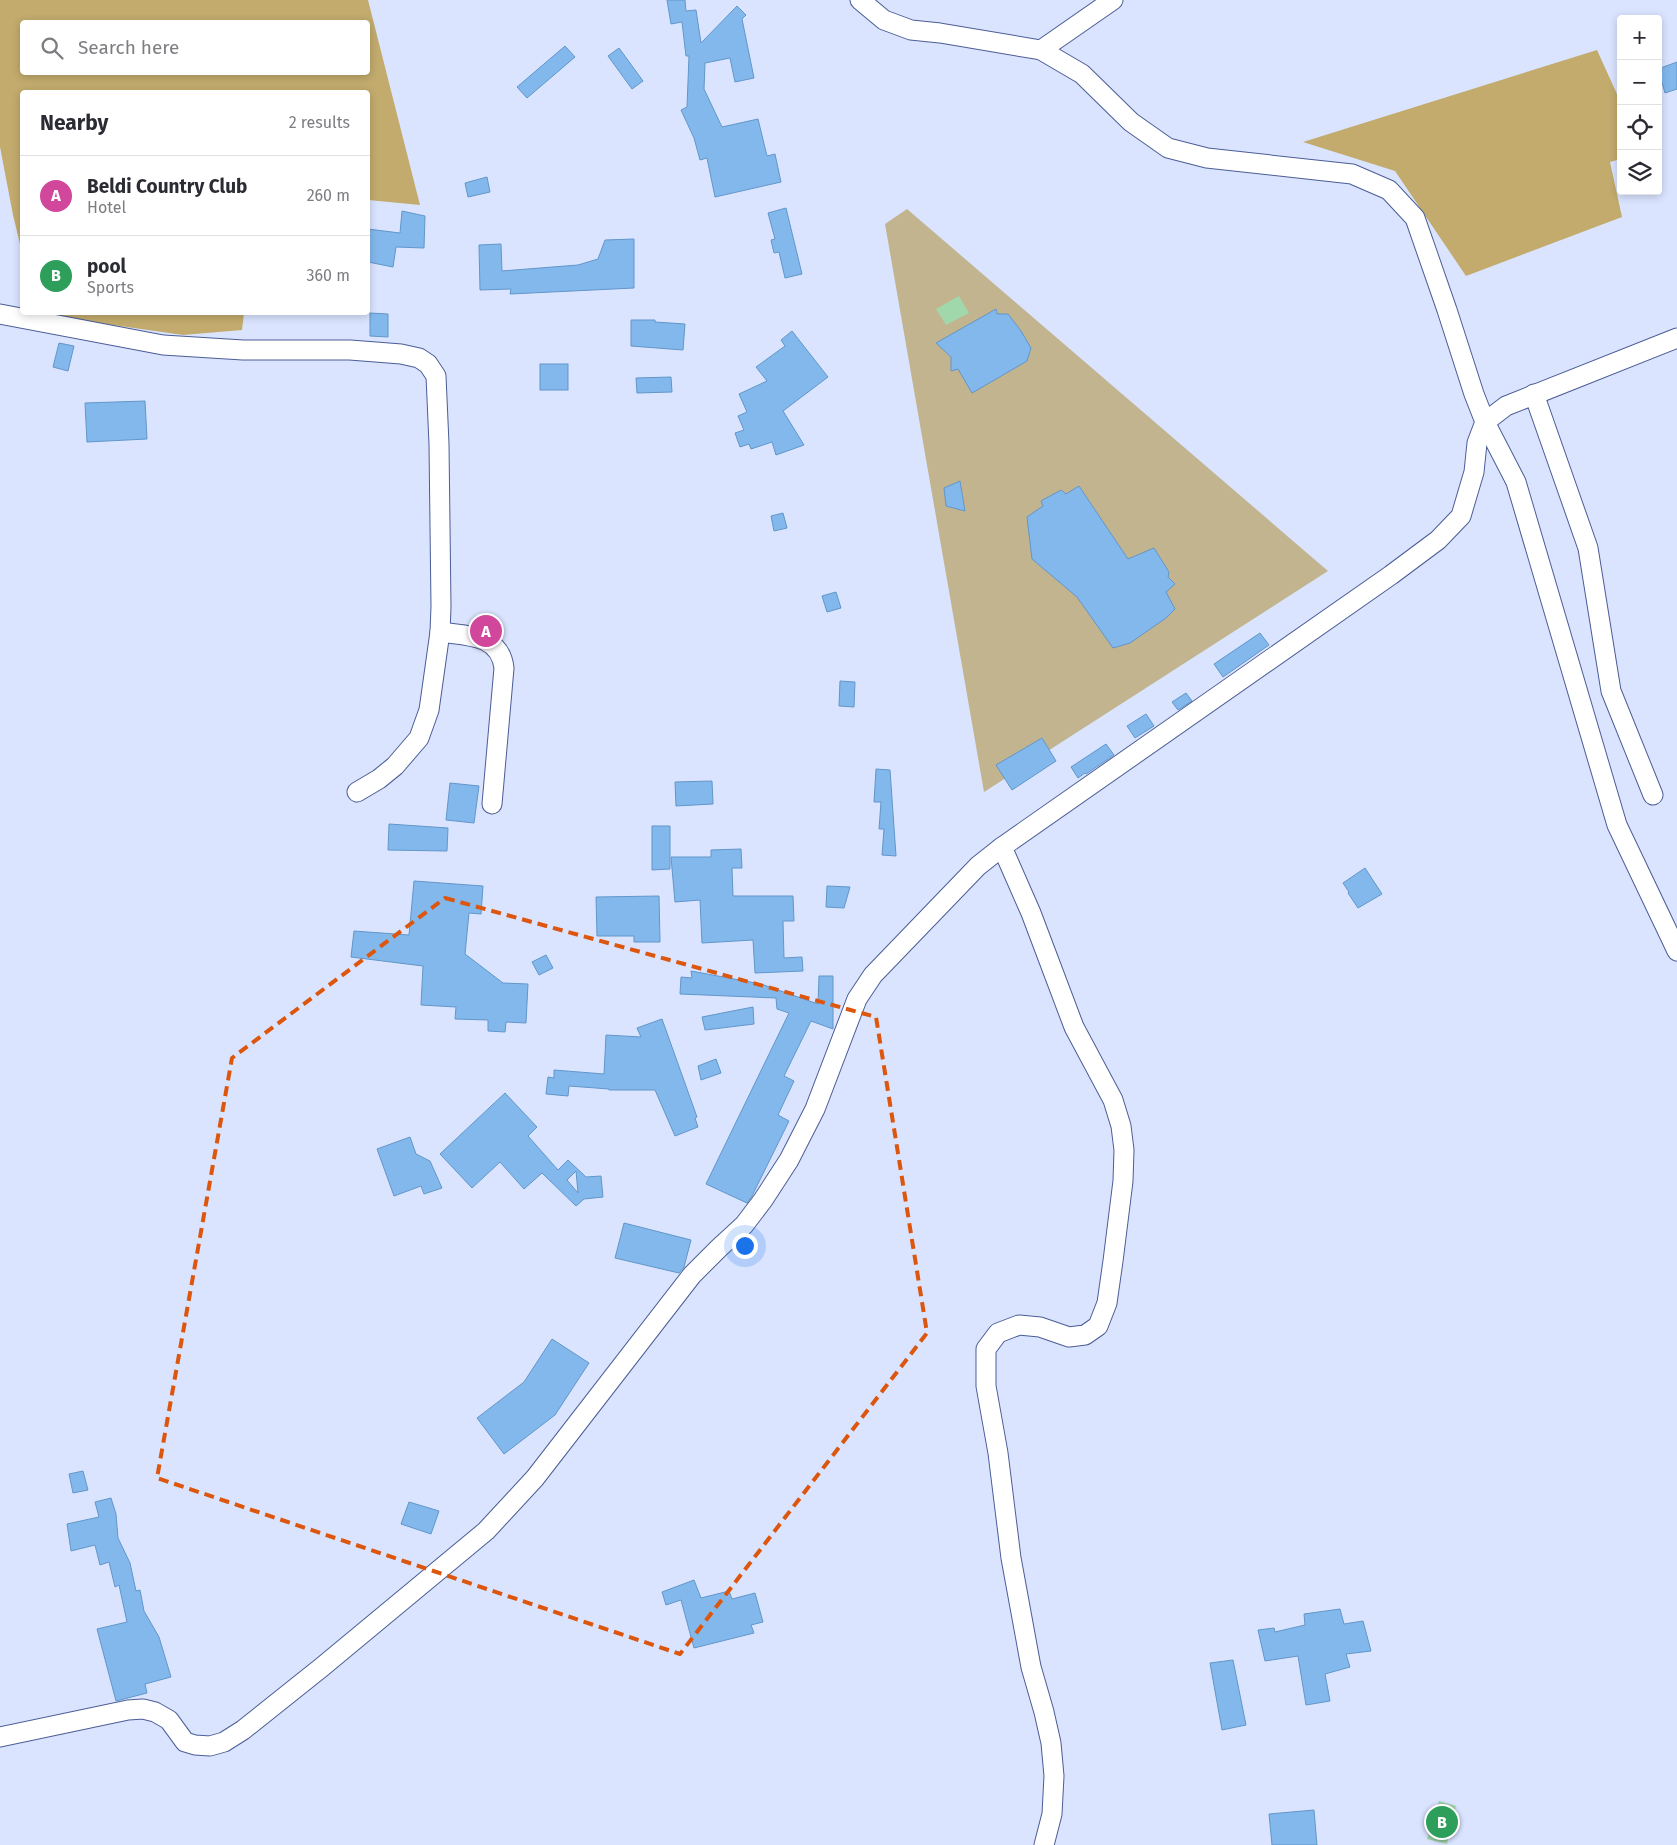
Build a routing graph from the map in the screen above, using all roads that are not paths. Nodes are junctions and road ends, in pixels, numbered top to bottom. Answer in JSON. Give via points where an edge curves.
{"nodes":[{"id":1,"x":860,"y":0,"type":"edge"},
{"id":2,"x":1113,"y":0,"type":"edge"},
{"id":3,"x":1041,"y":50,"type":"junction"},
{"id":4,"x":0,"y":314,"type":"edge"},
{"id":5,"x":1677,"y":338,"type":"edge"},
{"id":6,"x":1534,"y":394,"type":"junction"},
{"id":7,"x":1485,"y":422,"type":"junction"},
{"id":8,"x":440,"y":632,"type":"junction"},
{"id":9,"x":357,"y":792,"type":"dead end"},
{"id":10,"x":1653,"y":796,"type":"dead end"},
{"id":11,"x":492,"y":804,"type":"dead end"},
{"id":12,"x":1002,"y":847,"type":"junction"},
{"id":13,"x":1677,"y":951,"type":"edge"},
{"id":14,"x":0,"y":1737,"type":"edge"},
{"id":15,"x":1044,"y":1845,"type":"edge"}],
"edges":[{"from":1,"to":3,"type":"street","via":[[884,20],[911,30]]},
{"from":2,"to":3,"type":"street"},
{"from":3,"to":7,"type":"street","via":[[1082,74],[1131,122],[1168,148],[1208,158],[1352,174],[1389,190],[1415,218]]},
{"from":4,"to":8,"type":"street","via":[[163,344],[243,350],[350,350],[401,354],[419,358],[428,364],[436,376]]},
{"from":5,"to":6,"type":"street"},
{"from":6,"to":7,"type":"street","via":[[1506,406]]},
{"from":6,"to":10,"type":"street","via":[[1588,548],[1611,691]]},
{"from":7,"to":12,"type":"street","via":[[1477,443],[1474,472],[1461,516],[1438,540]]},
{"from":7,"to":13,"type":"street","via":[[1516,482],[1617,825]]},
{"from":8,"to":9,"type":"street","via":[[429,710],[419,738],[395,766]]},
{"from":8,"to":11,"type":"street","via":[[489,642],[504,662]]},
{"from":12,"to":14,"type":"street","via":[[978,866],[873,975],[857,998],[815,1109],[789,1160],[763,1200],[744,1225],[692,1276],[535,1478],[486,1531],[322,1667],[224,1742],[210,1746],[185,1742],[169,1720],[142,1709]]},
{"from":12,"to":15,"type":"street","via":[[1074,1026],[1113,1100],[1124,1150],[1113,1261],[1106,1303],[1098,1326],[1085,1335],[1069,1337],[1040,1327],[1018,1325],[998,1332],[986,1349],[986,1386],[1011,1558],[1031,1667],[1051,1743],[1054,1776],[1052,1814]]}]}
